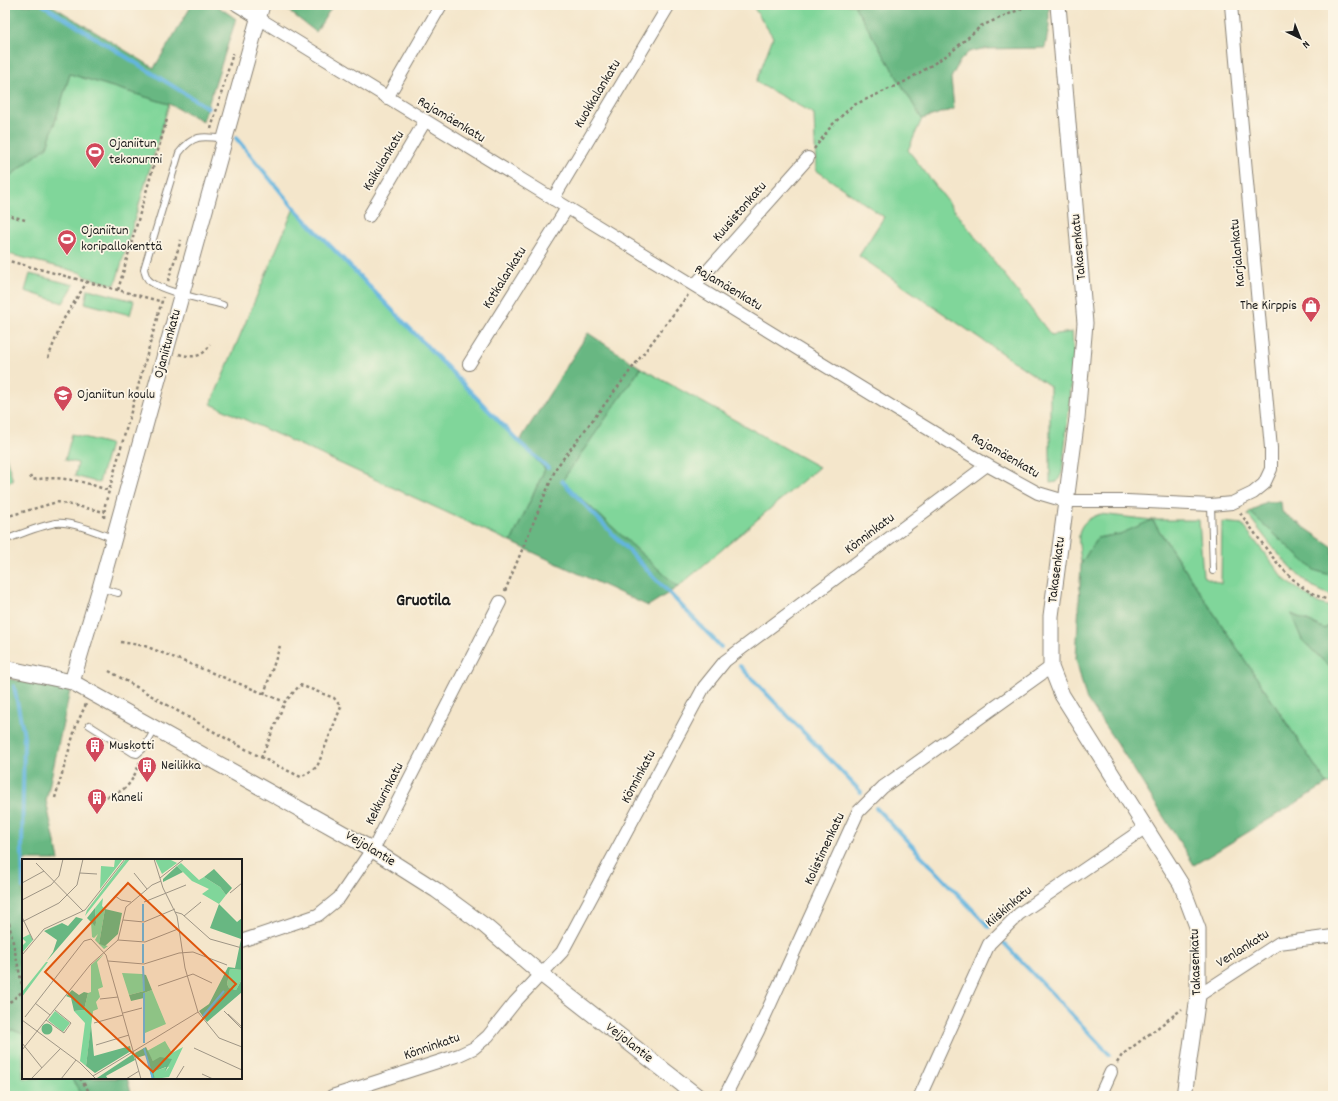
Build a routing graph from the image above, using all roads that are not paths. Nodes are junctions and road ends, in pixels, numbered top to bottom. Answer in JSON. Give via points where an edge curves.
{"nodes":[{"id":1,"x":237,"y":5,"type":"edge"},
{"id":2,"x":441,"y":5,"type":"edge"},
{"id":3,"x":669,"y":5,"type":"edge"},
{"id":4,"x":1058,"y":5,"type":"edge"},
{"id":5,"x":1231,"y":5,"type":"edge"},
{"id":6,"x":260,"y":11,"type":"edge"},
{"id":7,"x":387,"y":98,"type":"junction"},
{"id":8,"x":425,"y":121,"type":"junction"},
{"id":9,"x":225,"y":139,"type":"junction"},
{"id":10,"x":808,"y":158,"type":"road end"},
{"id":11,"x":553,"y":199,"type":"junction"},
{"id":12,"x":566,"y":208,"type":"junction"},
{"id":13,"x":369,"y":216,"type":"dead end"},
{"id":14,"x":695,"y":285,"type":"junction"},
{"id":15,"x":180,"y":300,"type":"junction"},
{"id":16,"x":223,"y":305,"type":"dead end"},
{"id":17,"x":469,"y":364,"type":"dead end"},
{"id":18,"x":987,"y":465,"type":"junction"},
{"id":19,"x":1066,"y":501,"type":"junction"},
{"id":20,"x":1232,"y":503,"type":"joint"},
{"id":21,"x":1211,"y":505,"type":"junction"},
{"id":22,"x":114,"y":539,"type":"junction"},
{"id":23,"x":5,"y":540,"type":"edge"},
{"id":24,"x":1213,"y":571,"type":"dead end"},
{"id":25,"x":100,"y":588,"type":"junction"},
{"id":26,"x":118,"y":593,"type":"dead end"},
{"id":27,"x":500,"y":602,"type":"road end"},
{"id":28,"x":1051,"y":667,"type":"junction"},
{"id":29,"x":5,"y":668,"type":"edge"},
{"id":30,"x":72,"y":682,"type":"junction"},
{"id":31,"x":90,"y":725,"type":"dead end"},
{"id":32,"x":155,"y":729,"type":"junction"},
{"id":33,"x":1146,"y":826,"type":"junction"},
{"id":34,"x":373,"y":850,"type":"junction"},
{"id":35,"x":1333,"y":936,"type":"edge"},
{"id":36,"x":242,"y":941,"type":"edge"},
{"id":37,"x":541,"y":974,"type":"junction"},
{"id":38,"x":1198,"y":996,"type":"junction"},
{"id":39,"x":1111,"y":1072,"type":"road end"},
{"id":40,"x":332,"y":1096,"type":"edge"},
{"id":41,"x":697,"y":1096,"type":"edge"},
{"id":42,"x":726,"y":1096,"type":"edge"},
{"id":43,"x":920,"y":1096,"type":"edge"},
{"id":44,"x":1100,"y":1096,"type":"edge"},
{"id":45,"x":1184,"y":1096,"type":"edge"}],
"edges":[{"from":1,"to":6,"type":"street","name":"Rajamäenkatu"},
{"from":2,"to":7,"type":"street"},
{"from":3,"to":11,"type":"street","name":"Kuokkalankatu"},
{"from":4,"to":19,"type":"street","name":"Takasenkatu","via":[[1085,323],[1077,418]]},
{"from":5,"to":20,"type":"street","name":"Karjalankatu","via":[[1272,448],[1271,469],[1264,484],[1253,493]]},
{"from":6,"to":7,"type":"street","name":"Rajamäenkatu"},
{"from":6,"to":9,"type":"street","name":"Ojaniitunkatu"},
{"from":7,"to":8,"type":"street","name":"Rajamäenkatu"},
{"from":8,"to":11,"type":"street","name":"Rajamäenkatu"},
{"from":8,"to":13,"type":"street","name":"Kaikulankatu"},
{"from":9,"to":15,"type":"street","name":"Ojaniitunkatu"},
{"from":9,"to":15,"type":"lane","via":[[199,138],[187,142],[179,153],[148,250],[144,268],[146,276],[150,282]]},
{"from":10,"to":14,"type":"street","name":"Kuusistonkatu"},
{"from":11,"to":12,"type":"street","name":"Rajamäenkatu"},
{"from":12,"to":14,"type":"street","name":"Rajamäenkatu"},
{"from":12,"to":17,"type":"street","name":"Kotkalankatu"},
{"from":14,"to":18,"type":"street","name":"Rajamäenkatu"},
{"from":15,"to":16,"type":"lane"},
{"from":15,"to":22,"type":"street","name":"Ojaniitunkatu"},
{"from":18,"to":19,"type":"street","name":"Rajamäenkatu","via":[[1038,493]]},
{"from":18,"to":37,"type":"street","name":"Könninkatu","via":[[725,661],[704,686],[562,952]]},
{"from":19,"to":21,"type":"street","name":"Rajamäenkatu"},
{"from":19,"to":28,"type":"street","name":"Takasenkatu","via":[[1051,616]]},
{"from":20,"to":21,"type":"street","name":"Rajamäenkatu"},
{"from":21,"to":24,"type":"lane"},
{"from":22,"to":23,"type":"lane","via":[[61,523]]},
{"from":22,"to":25,"type":"street","name":"Ojaniitunkatu"},
{"from":25,"to":26,"type":"lane"},
{"from":25,"to":30,"type":"street","name":"Ojaniitunkatu"},
{"from":27,"to":34,"type":"street","name":"Kekkurinkatu"},
{"from":28,"to":33,"type":"street","name":"Takasenkatu","via":[[1062,695]]},
{"from":28,"to":42,"type":"street","name":"Kolistimenkatu","via":[[883,787],[858,812]]},
{"from":29,"to":30,"type":"street","name":"Veijolantie"},
{"from":30,"to":32,"type":"street","name":"Veijolantie"},
{"from":31,"to":32,"type":"lane","via":[[137,754],[142,751]]},
{"from":32,"to":34,"type":"street","name":"Veijolantie"},
{"from":33,"to":38,"type":"street","name":"Takasenkatu","via":[[1181,884],[1198,929]]},
{"from":33,"to":43,"type":"street","name":"Kiiskinkatu","via":[[1019,914],[989,944]]},
{"from":34,"to":36,"type":"street","name":"Kekkurinkatu","via":[[339,898],[318,915]]},
{"from":34,"to":37,"type":"street","name":"Veijolantie","via":[[436,890]]},
{"from":35,"to":38,"type":"street","name":"Venlankatu","via":[[1279,943]]},
{"from":37,"to":40,"type":"street","name":"Könninkatu","via":[[488,1036],[474,1048]]},
{"from":37,"to":41,"type":"street","name":"Veijolantie"},
{"from":38,"to":45,"type":"street","name":"Takasenkatu"},
{"from":39,"to":44,"type":"street"}]}
